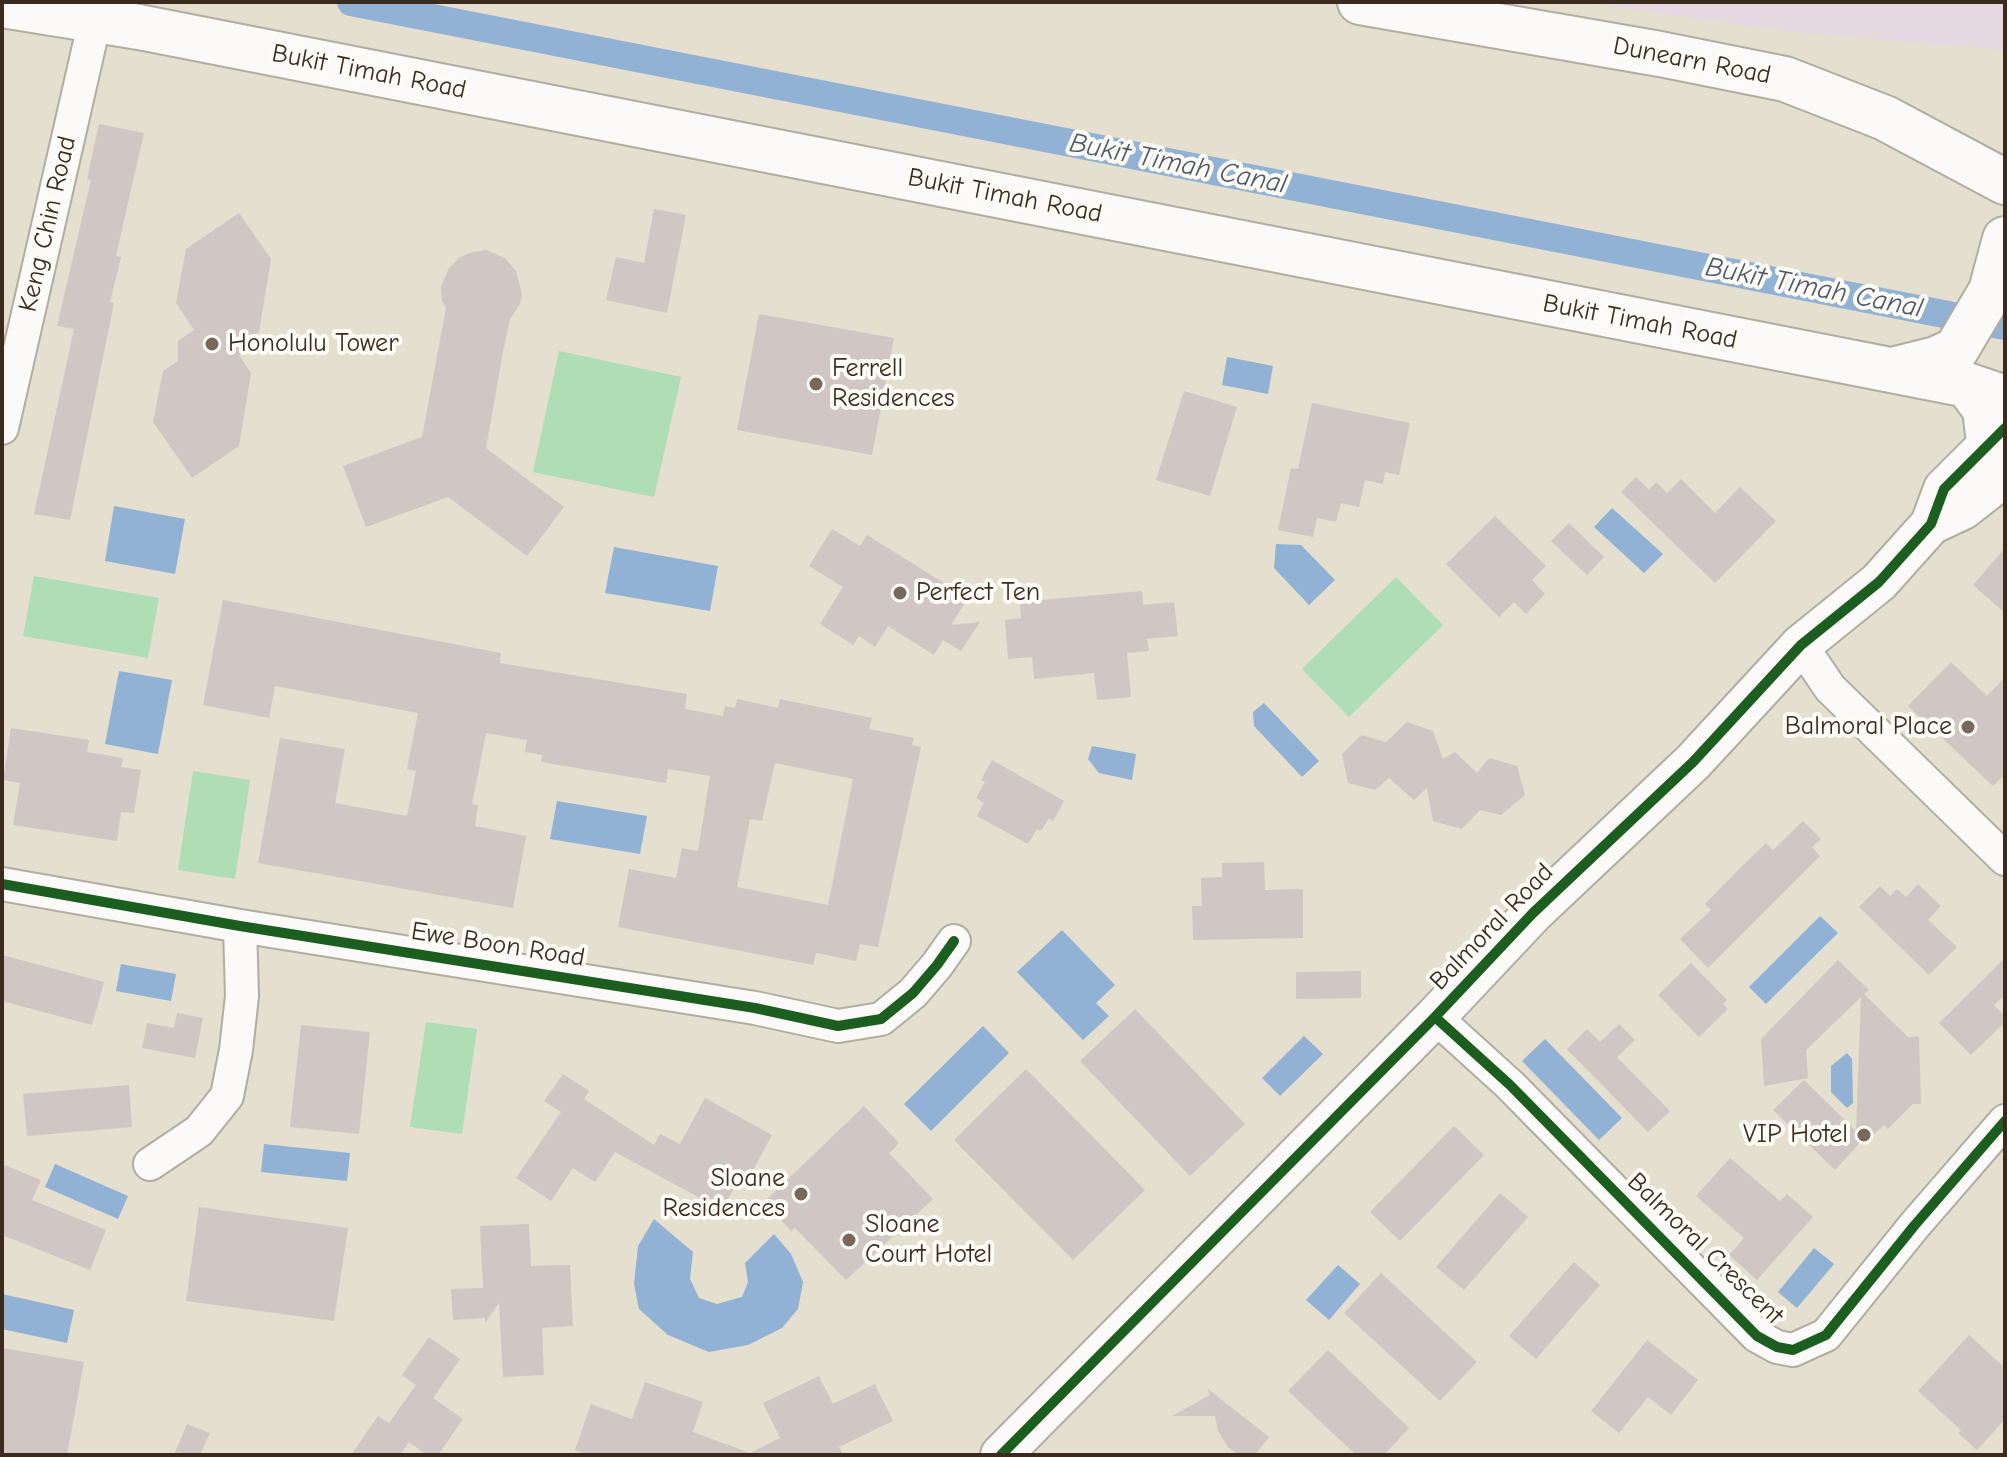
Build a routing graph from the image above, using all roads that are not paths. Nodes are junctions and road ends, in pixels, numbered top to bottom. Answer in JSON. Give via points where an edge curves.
{"nodes":[{"id":1,"x":1364,"y":2,"type":"edge"},
{"id":2,"x":2,"y":5,"type":"edge"},
{"id":3,"x":95,"y":20,"type":"junction"},
{"id":4,"x":1996,"y":176,"type":"edge"},
{"id":5,"x":2005,"y":213,"type":"edge"},
{"id":6,"x":2005,"y":239,"type":"edge"},
{"id":7,"x":1976,"y":377,"type":"edge"},
{"id":8,"x":2,"y":428,"type":"edge"},
{"id":9,"x":2000,"y":449,"type":"edge"},
{"id":10,"x":1801,"y":645,"type":"junction"},
{"id":11,"x":2005,"y":859,"type":"edge"},
{"id":12,"x":2,"y":884,"type":"edge"},
{"id":13,"x":240,"y":926,"type":"junction"},
{"id":14,"x":954,"y":941,"type":"dead end"},
{"id":15,"x":1435,"y":1017,"type":"junction"},
{"id":16,"x":2005,"y":1121,"type":"edge"},
{"id":17,"x":150,"y":1164,"type":"dead end"},
{"id":18,"x":1001,"y":1455,"type":"edge"}],
"edges":[{"from":1,"to":4,"type":"highway","name":"Dunearn Road","via":[[1785,79],[1885,118]]},
{"from":2,"to":3,"type":"highway","name":"Bukit Timah Road"},
{"from":3,"to":7,"type":"highway","name":"Bukit Timah Road","via":[[1892,370]]},
{"from":3,"to":8,"type":"street","name":"Keng Chin Road"},
{"from":4,"to":5,"type":"highway"},
{"from":6,"to":7,"type":"highway"},
{"from":7,"to":9,"type":"highway"},
{"from":9,"to":10,"type":"street","name":"Balmoral Road","via":[[1944,489],[1931,524],[1879,582]]},
{"from":10,"to":11,"type":"street","via":[[1830,688]]},
{"from":10,"to":15,"type":"street","name":"Balmoral Road","via":[[1693,762],[1533,913]]},
{"from":12,"to":13,"type":"street","name":"Ewe Boon Road"},
{"from":13,"to":14,"type":"street","name":"Ewe Boon Road","via":[[755,1008],[838,1026],[881,1019],[913,993]]},
{"from":13,"to":17,"type":"street","via":[[242,996],[227,1096],[199,1131]]},
{"from":15,"to":16,"type":"street","name":"Balmoral Crescent","via":[[1510,1085],[1757,1336],[1793,1350],[1826,1335]]},
{"from":15,"to":18,"type":"street","name":"Balmoral Road"}]}
